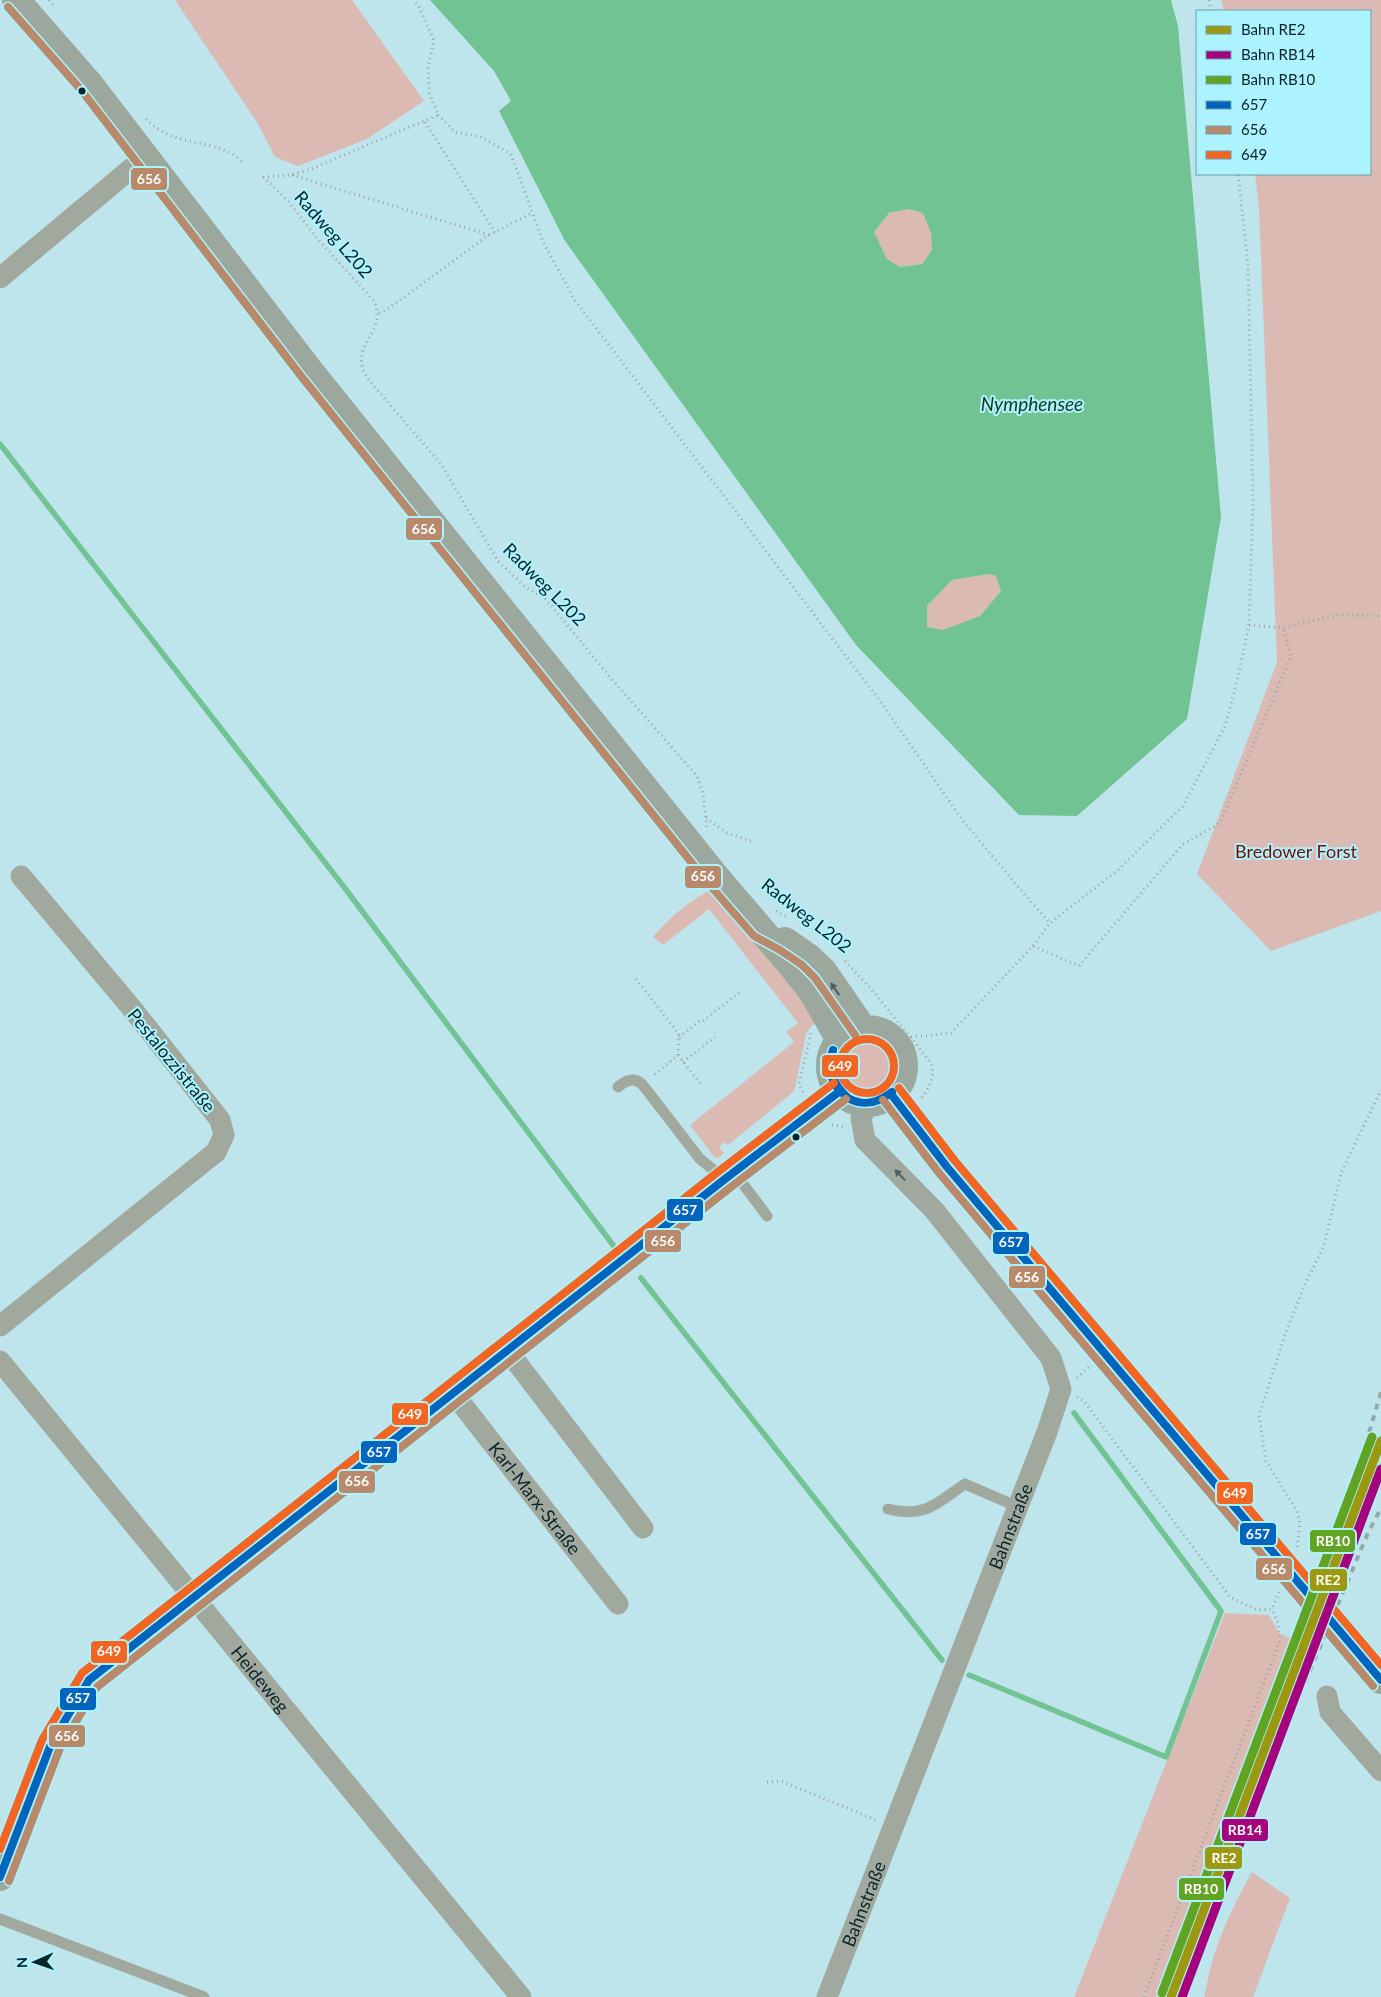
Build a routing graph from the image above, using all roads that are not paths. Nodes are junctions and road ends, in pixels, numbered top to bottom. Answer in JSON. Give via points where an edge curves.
{"nodes":[{"id":1,"x":16,"y":0,"type":"edge"},
{"id":2,"x":145,"y":157,"type":"junction"},
{"id":3,"x":0,"y":278,"type":"edge"},
{"id":4,"x":22,"y":876,"type":"dead end"},
{"id":5,"x":851,"y":1035,"type":"junction"},
{"id":6,"x":618,"y":1087,"type":"dead end"},
{"id":7,"x":840,"y":1091,"type":"junction"},
{"id":8,"x":888,"y":1102,"type":"junction"},
{"id":9,"x":730,"y":1176,"type":"junction"},
{"id":10,"x":767,"y":1216,"type":"dead end"},
{"id":11,"x":0,"y":1326,"type":"edge"},
{"id":12,"x":508,"y":1351,"type":"junction"},
{"id":13,"x":0,"y":1361,"type":"edge"},
{"id":14,"x":454,"y":1394,"type":"junction"},
{"id":15,"x":1018,"y":1507,"type":"junction"},
{"id":16,"x":888,"y":1509,"type":"dead end"},
{"id":17,"x":643,"y":1528,"type":"dead end"},
{"id":18,"x":194,"y":1599,"type":"junction"},
{"id":19,"x":618,"y":1604,"type":"dead end"},
{"id":20,"x":1381,"y":1680,"type":"edge"},
{"id":21,"x":1327,"y":1696,"type":"dead end"},
{"id":22,"x":1381,"y":1771,"type":"edge"},
{"id":23,"x":0,"y":1878,"type":"edge"},
{"id":24,"x":0,"y":1919,"type":"edge"},
{"id":25,"x":204,"y":1997,"type":"edge"},
{"id":26,"x":521,"y":1997,"type":"edge"},
{"id":27,"x":827,"y":1997,"type":"edge"}],
"edges":[{"from":1,"to":2,"type":"main road","via":[[90,85]]},
{"from":2,"to":3,"type":"street"},
{"from":2,"to":5,"type":"main road","via":[[309,370],[716,877],[765,918],[785,941],[823,971]]},
{"from":4,"to":11,"type":"street","name":"Pestalozzistraße","via":[[220,1120],[224,1135],[216,1152]]},
{"from":5,"to":7,"type":"main road","via":[[830,1056],[831,1075]]},
{"from":5,"to":8,"type":"main road","via":[[870,1029],[884,1033],[901,1051],[902,1078]]},
{"from":6,"to":9,"type":"lane","via":[[630,1080],[638,1080],[700,1159]]},
{"from":7,"to":8,"type":"main road","via":[[853,1100]]},
{"from":7,"to":9,"type":"main road"},
{"from":15,"to":8,"type":"street","name":"Bahnstraße","one_way":true,"via":[[1061,1388],[1051,1358],[934,1210],[865,1140],[861,1118]]},
{"from":8,"to":20,"type":"main road","bridge":true,"via":[[947,1167]]},
{"from":9,"to":10,"type":"lane"},
{"from":9,"to":12,"type":"main road"},
{"from":12,"to":14,"type":"main road"},
{"from":12,"to":17,"type":"street"},
{"from":13,"to":18,"type":"street","name":"Heideweg"},
{"from":14,"to":18,"type":"main road"},
{"from":14,"to":19,"type":"street","name":"Karl-Marx-Straße"},
{"from":15,"to":16,"type":"lane","via":[[965,1484],[919,1512]]},
{"from":15,"to":27,"type":"street","name":"Bahnstraße"},
{"from":18,"to":23,"type":"main road","via":[[89,1680],[51,1744]]},
{"from":18,"to":26,"type":"street","name":"Heideweg"},
{"from":21,"to":22,"type":"street","via":[[1330,1712]]},
{"from":24,"to":25,"type":"lane"}]}
